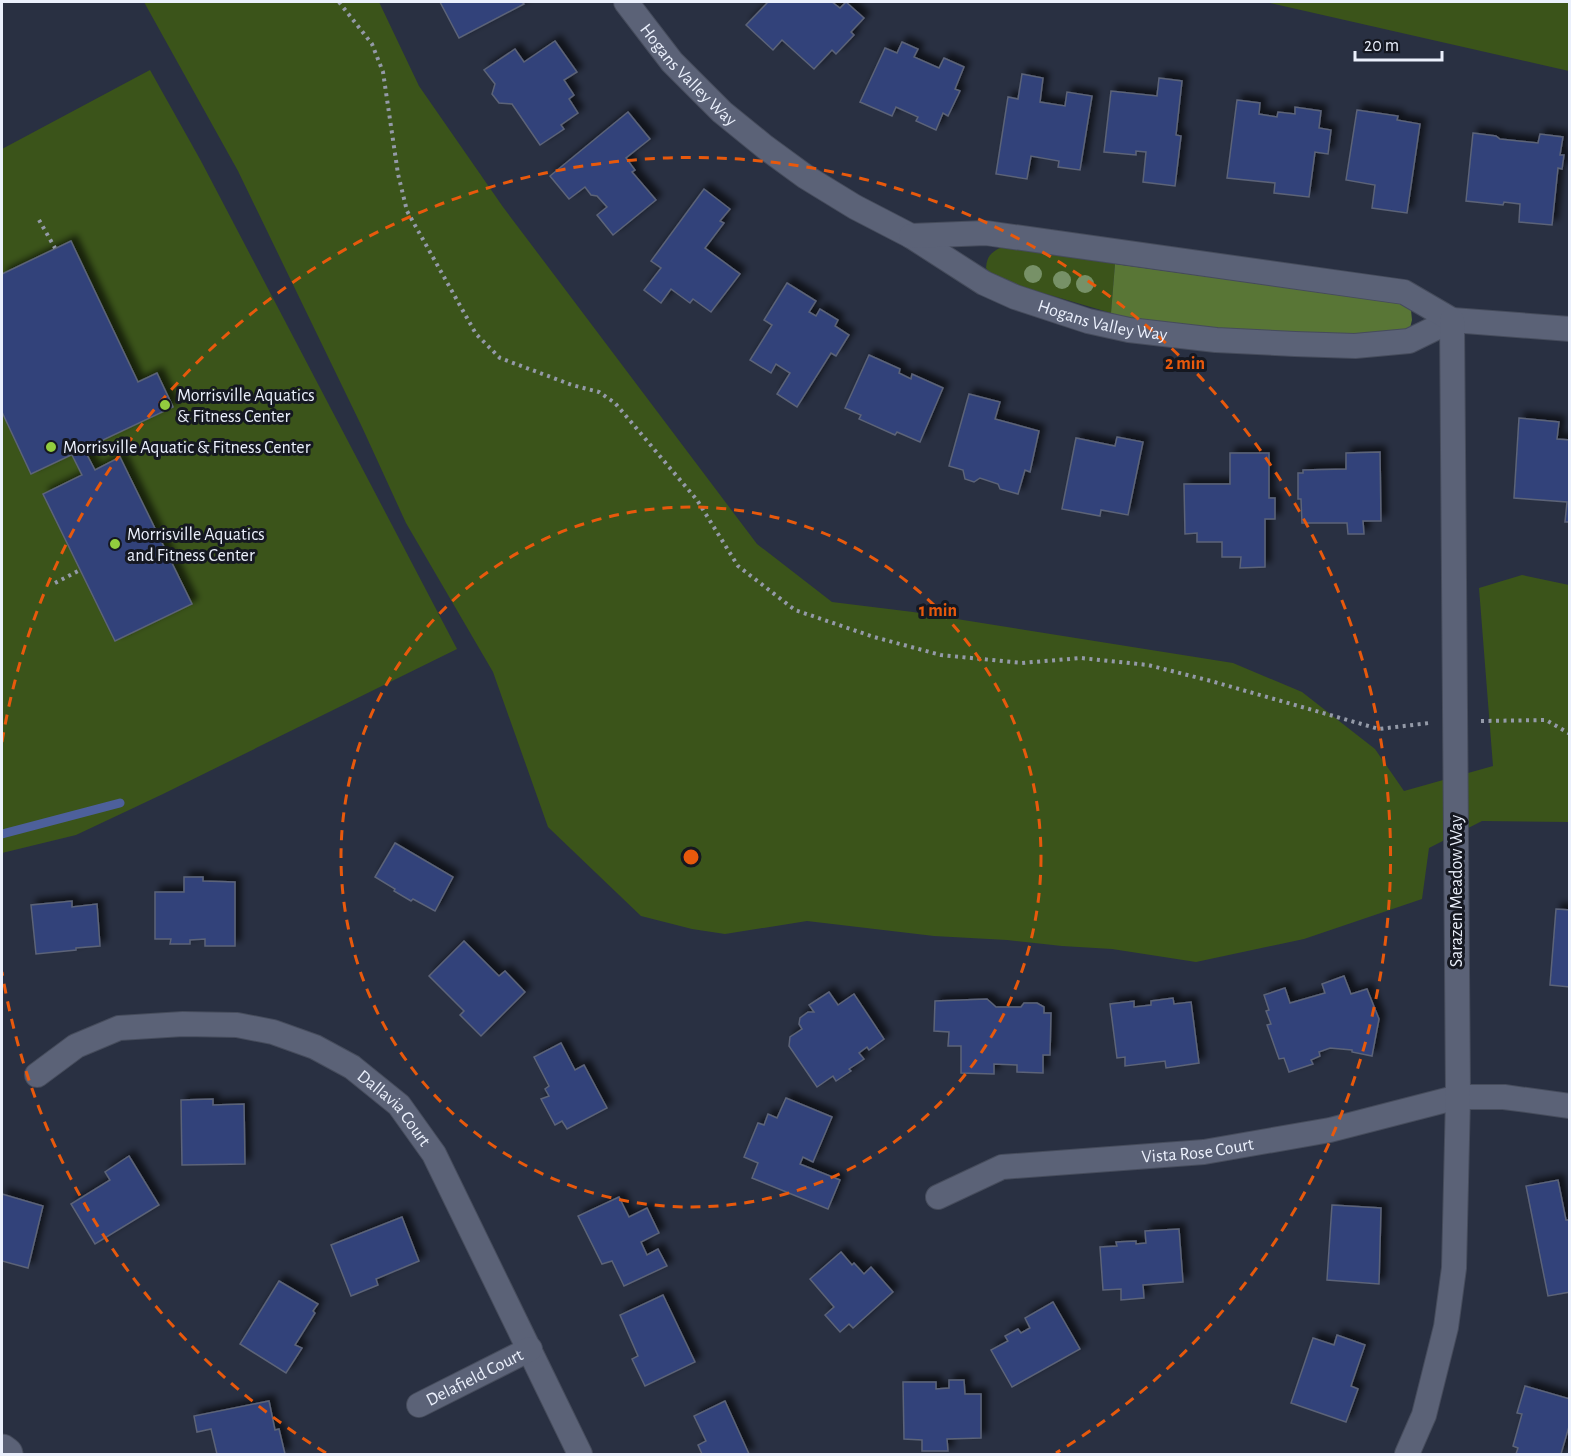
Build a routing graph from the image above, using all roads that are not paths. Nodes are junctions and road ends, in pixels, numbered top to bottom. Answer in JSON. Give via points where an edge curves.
{"nodes":[{"id":1,"x":626,"y":2,"type":"edge"},
{"id":2,"x":911,"y":236,"type":"junction"},
{"id":3,"x":1452,"y":320,"type":"junction"},
{"id":4,"x":1569,"y":329,"type":"edge"},
{"id":5,"x":38,"y":1075,"type":"dead end"},
{"id":6,"x":1458,"y":1097,"type":"junction"},
{"id":7,"x":1569,"y":1106,"type":"edge"},
{"id":8,"x":938,"y":1197,"type":"dead end"},
{"id":9,"x":530,"y":1349,"type":"junction"},
{"id":10,"x":419,"y":1405,"type":"dead end"},
{"id":11,"x":2,"y":1451,"type":"edge"},
{"id":12,"x":6,"y":1455,"type":"edge"},
{"id":13,"x":580,"y":1455,"type":"edge"},
{"id":14,"x":1407,"y":1455,"type":"edge"}],
"edges":[{"from":1,"to":2,"type":"street","name":"Hogans Valley Way","via":[[672,62],[722,112],[806,177]]},
{"from":2,"to":3,"type":"street","name":"Hogans Valley Way","via":[[987,233],[1404,292]]},
{"from":2,"to":3,"type":"street","name":"Hogans Valley Way","via":[[984,284],[1088,321],[1129,330],[1216,340],[1355,346],[1409,341]]},
{"from":3,"to":4,"type":"street","name":"Hogans Valley Way"},
{"from":3,"to":6,"type":"street","name":"Sarazen Meadow Way"},
{"from":5,"to":9,"type":"street","name":"Dallavia Court","via":[[76,1046],[119,1029],[183,1024],[237,1025],[273,1032],[315,1047],[352,1067],[399,1105],[434,1154]]},
{"from":6,"to":7,"type":"street","name":"Vista Rose Court","via":[[1504,1097]]},
{"from":6,"to":8,"type":"street","name":"Vista Rose Court","via":[[1330,1130],[1203,1152],[1002,1167]]},
{"from":6,"to":14,"type":"street","name":"Sarazen Meadow Way","via":[[1454,1268],[1446,1327],[1424,1415]]},
{"from":9,"to":10,"type":"street","name":"Delafield Court"},
{"from":9,"to":13,"type":"street","name":"Dallavia Court"},
{"from":11,"to":12,"type":"main road"}]}
